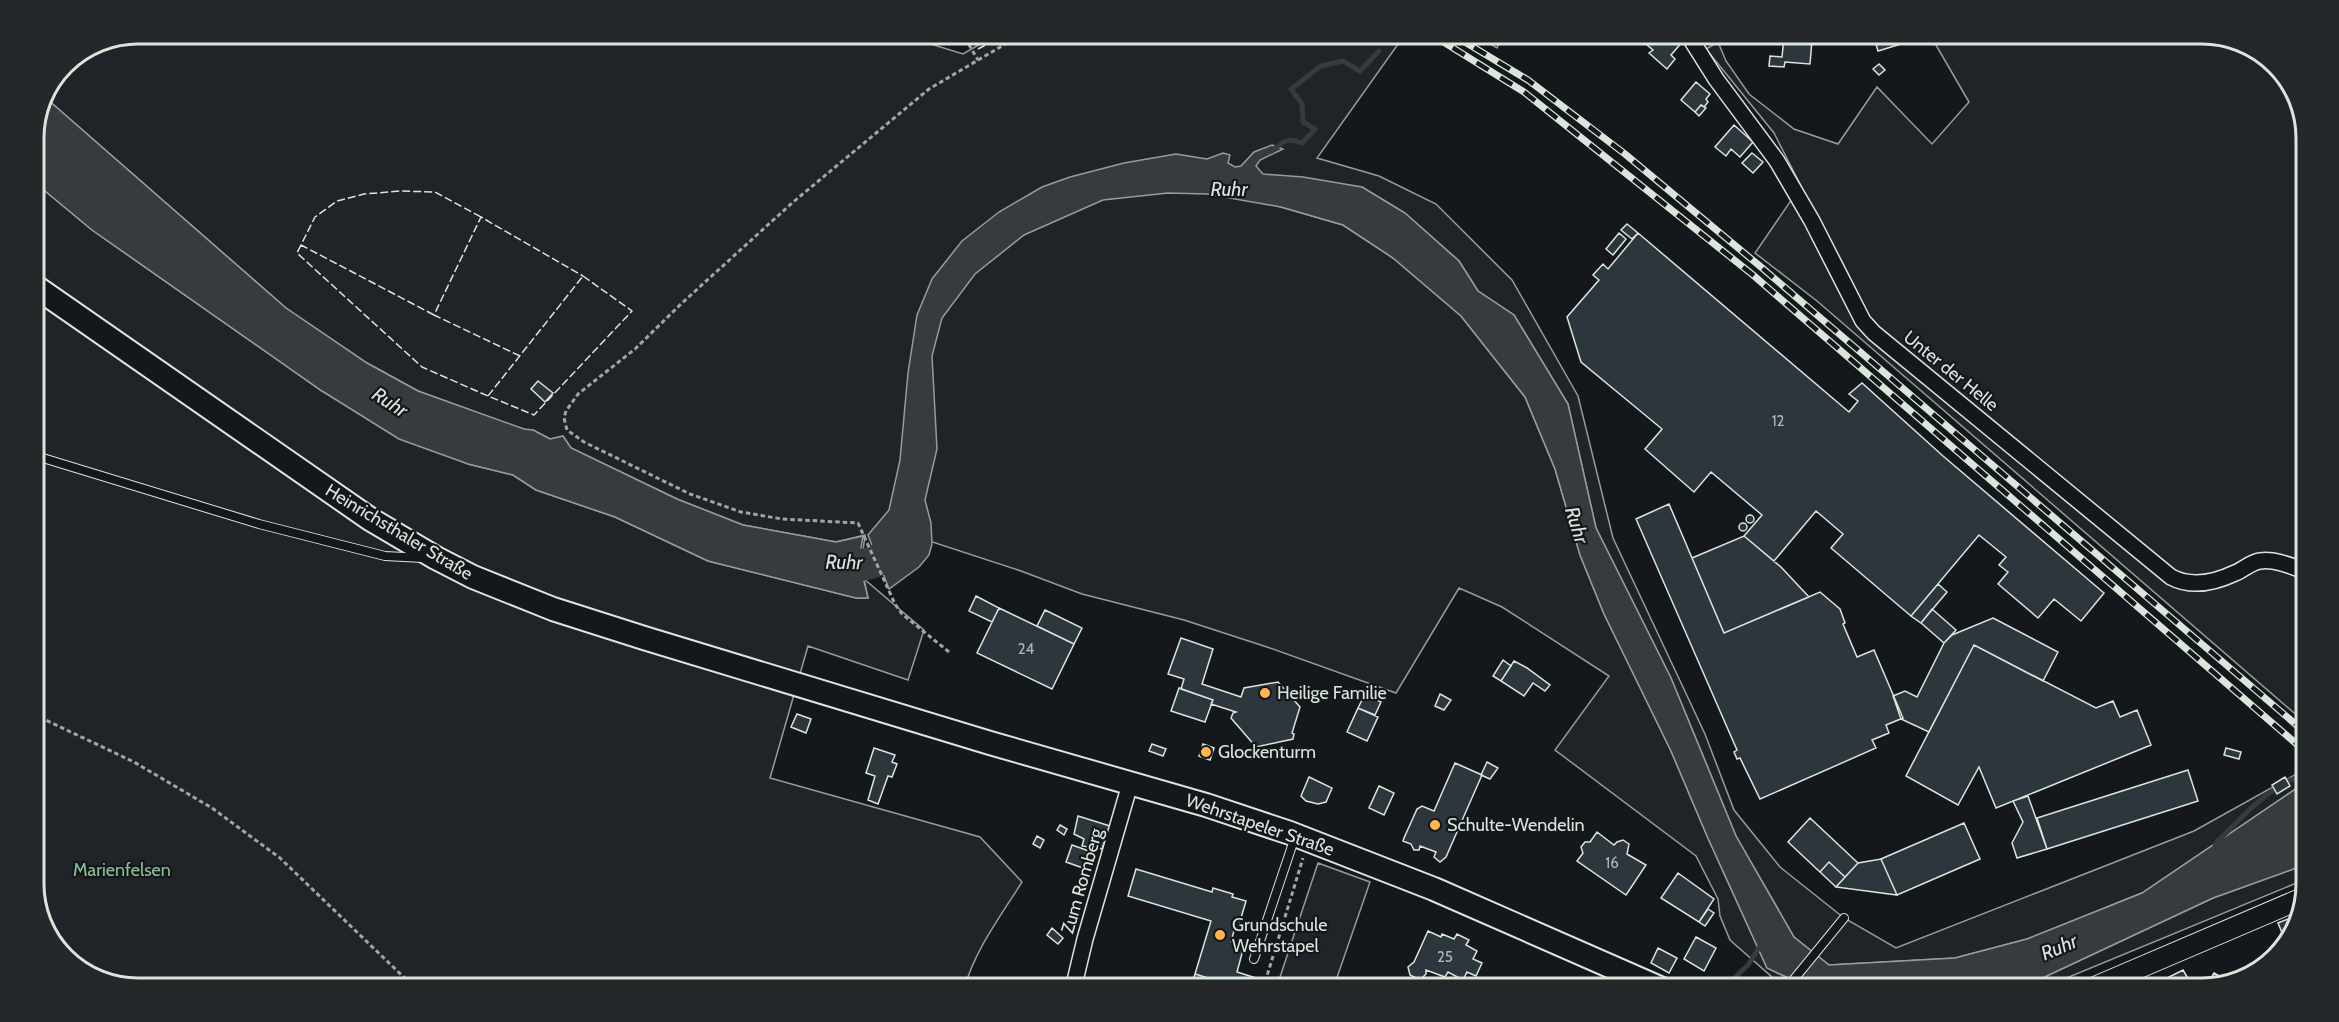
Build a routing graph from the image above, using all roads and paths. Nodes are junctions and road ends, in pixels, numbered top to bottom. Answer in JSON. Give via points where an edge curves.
{"nodes":[{"id":1,"x":969,"y":44,"type":"edge"},
{"id":2,"x":1005,"y":44,"type":"edge"},
{"id":3,"x":1694,"y":44,"type":"edge"},
{"id":4,"x":978,"y":60,"type":"junction"},
{"id":5,"x":44,"y":293,"type":"edge"},
{"id":6,"x":44,"y":458,"type":"edge"},
{"id":7,"x":436,"y":558,"type":"junction"},
{"id":8,"x":2296,"y":568,"type":"edge"},
{"id":9,"x":949,"y":652,"type":"dead end"},
{"id":10,"x":844,"y":698,"type":"joint"},
{"id":11,"x":44,"y":719,"type":"edge"},
{"id":12,"x":1130,"y":784,"type":"junction"},
{"id":13,"x":1294,"y":842,"type":"junction"},
{"id":14,"x":2294,"y":902,"type":"edge"},
{"id":15,"x":1844,"y":918,"type":"dead end"},
{"id":16,"x":1254,"y":959,"type":"dead end"},
{"id":17,"x":405,"y":978,"type":"edge"},
{"id":18,"x":1076,"y":978,"type":"edge"},
{"id":19,"x":1266,"y":978,"type":"edge"},
{"id":20,"x":1637,"y":978,"type":"edge"},
{"id":21,"x":1795,"y":978,"type":"edge"},
{"id":22,"x":2116,"y":978,"type":"edge"}],
"edges":[{"from":1,"to":4,"type":"path"},
{"from":2,"to":4,"type":"path"},
{"from":3,"to":8,"type":"street","name":"Unter der Helle","via":[[1777,161],[1863,321],[1874,333],[2171,578],[2204,583],[2262,561]]},
{"from":4,"to":9,"type":"path","via":[[917,98],[800,196],[635,349],[586,387],[564,418],[567,430],[584,442],[697,497],[741,512],[782,519],[858,523],[902,614]]},
{"from":5,"to":7,"type":"main road","name":"Heinrichsthaler Straße","via":[[315,482]]},
{"from":6,"to":7,"type":"lane","via":[[270,527],[385,556]]},
{"from":7,"to":10,"type":"main road","name":"Heinrichsthaler Straße","via":[[472,577],[553,609]]},
{"from":10,"to":12,"type":"main road","name":"Wehrstapeler Straße"},
{"from":11,"to":17,"type":"path","via":[[134,762],[212,808],[280,858]]},
{"from":12,"to":13,"type":"main road","name":"Wehrstapeler Straße","via":[[1206,805]]},
{"from":12,"to":18,"type":"street","name":"Zum Romberg"},
{"from":13,"to":16,"type":"lane"},
{"from":13,"to":19,"type":"path","via":[[1304,853]]},
{"from":13,"to":20,"type":"main road","name":"Wehrstapeler Straße","via":[[1434,889]]},
{"from":14,"to":22,"type":"street"},
{"from":15,"to":21,"type":"lane"}]}
